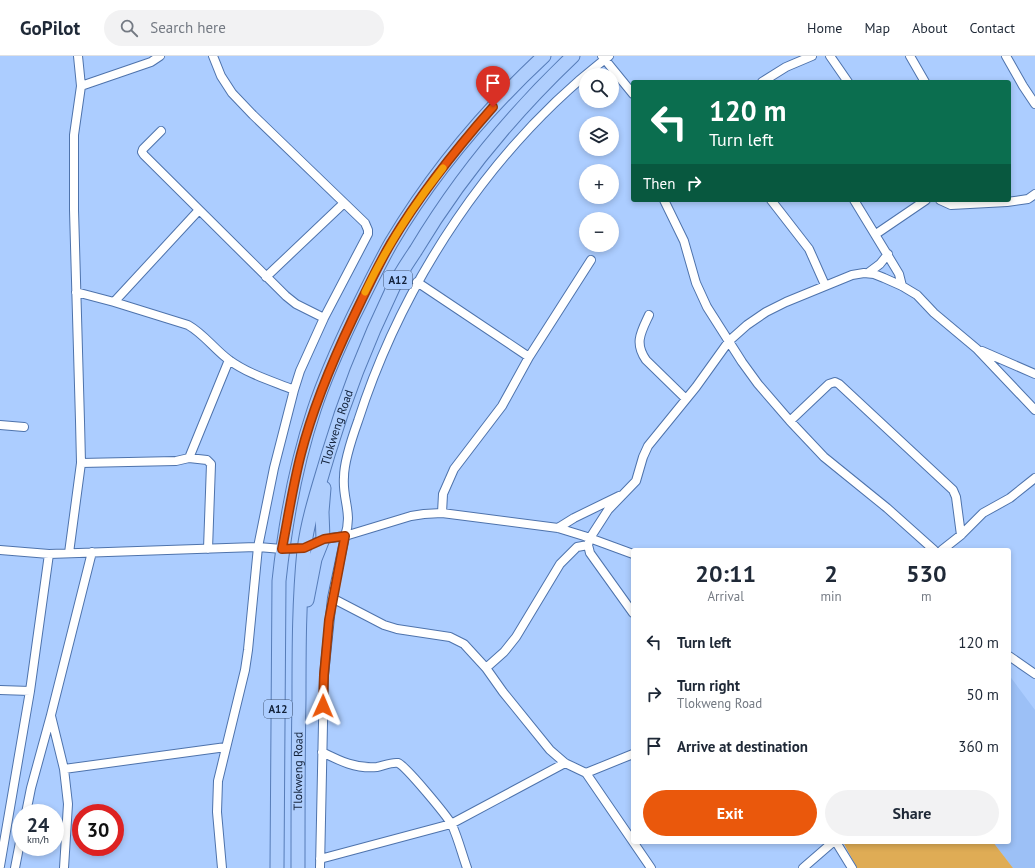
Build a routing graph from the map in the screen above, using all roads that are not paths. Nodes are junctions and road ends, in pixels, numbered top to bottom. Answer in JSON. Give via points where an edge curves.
{"nodes":[{"id":1,"x":78,"y":56,"type":"edge"},
{"id":2,"x":160,"y":56,"type":"edge"},
{"id":3,"x":213,"y":56,"type":"edge"},
{"id":4,"x":544,"y":56,"type":"edge"},
{"id":5,"x":579,"y":56,"type":"edge"},
{"id":6,"x":812,"y":56,"type":"edge"},
{"id":7,"x":830,"y":56,"type":"edge"},
{"id":8,"x":910,"y":56,"type":"edge"},
{"id":9,"x":1006,"y":56,"type":"edge"},
{"id":10,"x":605,"y":57,"type":"edge"},
{"id":11,"x":570,"y":59,"type":"edge"},
{"id":12,"x":773,"y":79,"type":"edge"},
{"id":13,"x":847,"y":80,"type":"edge"},
{"id":14,"x":924,"y":80,"type":"edge"},
{"id":15,"x":81,"y":86,"type":"junction"},
{"id":16,"x":631,"y":91,"type":"edge"},
{"id":17,"x":1035,"y":104,"type":"edge"},
{"id":18,"x":161,"y":131,"type":"dead end"},
{"id":19,"x":1035,"y":194,"type":"edge"},
{"id":20,"x":665,"y":202,"type":"edge"},
{"id":21,"x":773,"y":202,"type":"edge"},
{"id":22,"x":855,"y":202,"type":"edge"},
{"id":23,"x":923,"y":202,"type":"edge"},
{"id":24,"x":945,"y":202,"type":"edge"},
{"id":25,"x":344,"y":203,"type":"junction"},
{"id":26,"x":199,"y":210,"type":"junction"},
{"id":27,"x":876,"y":234,"type":"junction"},
{"id":28,"x":888,"y":254,"type":"junction"},
{"id":29,"x":591,"y":260,"type":"dead end"},
{"id":30,"x":868,"y":273,"type":"junction"},
{"id":31,"x":266,"y":277,"type":"junction"},
{"id":32,"x":417,"y":282,"type":"junction"},
{"id":33,"x":825,"y":285,"type":"junction"},
{"id":34,"x":902,"y":286,"type":"junction"},
{"id":35,"x":76,"y":292,"type":"junction"},
{"id":36,"x":114,"y":302,"type":"junction"},
{"id":37,"x":649,"y":315,"type":"dead end"},
{"id":38,"x":324,"y":318,"type":"junction"},
{"id":39,"x":729,"y":341,"type":"junction"},
{"id":40,"x":977,"y":349,"type":"junction"},
{"id":41,"x":529,"y":358,"type":"junction"},
{"id":42,"x":229,"y":360,"type":"junction"},
{"id":43,"x":1035,"y":374,"type":"edge"},
{"id":44,"x":294,"y":390,"type":"junction"},
{"id":45,"x":686,"y":399,"type":"junction"},
{"id":46,"x":1035,"y":410,"type":"edge"},
{"id":47,"x":790,"y":422,"type":"junction"},
{"id":48,"x":0,"y":425,"type":"edge"},
{"id":49,"x":24,"y":427,"type":"dead end"},
{"id":50,"x":189,"y":458,"type":"junction"},
{"id":51,"x":81,"y":463,"type":"junction"},
{"id":52,"x":324,"y":470,"type":"junction"},
{"id":53,"x":1035,"y":478,"type":"edge"},
{"id":54,"x":623,"y":494,"type":"junction"},
{"id":55,"x":442,"y":513,"type":"junction"},
{"id":56,"x":558,"y":528,"type":"junction"},
{"id":57,"x":961,"y":535,"type":"junction"},
{"id":58,"x":345,"y":536,"type":"junction"},
{"id":59,"x":324,"y":539,"type":"junction"},
{"id":60,"x":589,"y":541,"type":"junction"},
{"id":61,"x":258,"y":547,"type":"junction"},
{"id":62,"x":304,"y":548,"type":"junction"},
{"id":63,"x":932,"y":548,"type":"edge"},
{"id":64,"x":945,"y":548,"type":"edge"},
{"id":65,"x":208,"y":549,"type":"junction"},
{"id":66,"x":282,"y":549,"type":"junction"},
{"id":67,"x":0,"y":550,"type":"edge"},
{"id":68,"x":92,"y":552,"type":"junction"},
{"id":69,"x":69,"y":553,"type":"junction"},
{"id":70,"x":631,"y":553,"type":"edge"},
{"id":71,"x":49,"y":554,"type":"junction"},
{"id":72,"x":332,"y":598,"type":"junction"},
{"id":73,"x":631,"y":610,"type":"edge"},
{"id":74,"x":299,"y":638,"type":"junction"},
{"id":75,"x":1011,"y":657,"type":"edge"},
{"id":76,"x":486,"y":668,"type":"junction"},
{"id":77,"x":1035,"y":674,"type":"edge"},
{"id":78,"x":0,"y":690,"type":"edge"},
{"id":79,"x":30,"y":691,"type":"junction"},
{"id":80,"x":51,"y":715,"type":"junction"},
{"id":81,"x":226,"y":748,"type":"junction"},
{"id":82,"x":322,"y":752,"type":"junction"},
{"id":83,"x":631,"y":755,"type":"edge"},
{"id":84,"x":565,"y":763,"type":"junction"},
{"id":85,"x":64,"y":769,"type":"junction"},
{"id":86,"x":586,"y":773,"type":"junction"},
{"id":87,"x":28,"y":804,"type":"edge"},
{"id":88,"x":451,"y":824,"type":"junction"},
{"id":89,"x":631,"y":839,"type":"edge"},
{"id":90,"x":635,"y":844,"type":"edge"},
{"id":91,"x":831,"y":844,"type":"edge"},
{"id":92,"x":837,"y":844,"type":"edge"},
{"id":93,"x":17,"y":856,"type":"edge"},
{"id":94,"x":320,"y":864,"type":"edge"},
{"id":95,"x":0,"y":866,"type":"edge"},
{"id":96,"x":15,"y":868,"type":"edge"},
{"id":97,"x":64,"y":868,"type":"edge"},
{"id":98,"x":222,"y":868,"type":"edge"},
{"id":99,"x":277,"y":868,"type":"edge"},
{"id":100,"x":298,"y":868,"type":"edge"},
{"id":101,"x":466,"y":868,"type":"edge"},
{"id":102,"x":651,"y":868,"type":"edge"},
{"id":103,"x":803,"y":868,"type":"edge"},
{"id":104,"x":852,"y":868,"type":"edge"}],
"edges":[{"from":1,"to":15,"type":"street"},
{"from":2,"to":15,"type":"street","via":[[151,62]]},
{"from":3,"to":25,"type":"street","via":[[221,76],[232,93]]},
{"from":4,"to":66,"type":"main road","name":"Tlokweng Road","number":"A12","via":[[514,84],[478,124],[428,187],[369,285],[335,355],[314,410],[301,454]]},
{"from":5,"to":11,"type":"street"},
{"from":6,"to":12,"type":"street","via":[[786,67]]},
{"from":7,"to":13,"type":"street"},
{"from":8,"to":14,"type":"street"},
{"from":9,"to":17,"type":"street"},
{"from":10,"to":16,"type":"street"},
{"from":10,"to":32,"type":"street","via":[[533,125],[505,157],[466,206]]},
{"from":11,"to":52,"type":"main road","name":"Tlokweng Road","number":"A12","via":[[498,134],[429,227],[398,280],[358,366]]},
{"from":15,"to":35,"type":"street","via":[[74,135]]},
{"from":18,"to":26,"type":"street","via":[[142,152]]},
{"from":19,"to":24,"type":"street","via":[[1028,199],[1012,202],[951,205]]},
{"from":20,"to":39,"type":"street","via":[[684,241],[698,289]]},
{"from":21,"to":33,"type":"street","via":[[809,249]]},
{"from":22,"to":27,"type":"street"},
{"from":23,"to":27,"type":"street"},
{"from":25,"to":31,"type":"street"},
{"from":25,"to":38,"type":"street","via":[[367,226],[368,234]]},
{"from":26,"to":31,"type":"street"},
{"from":26,"to":36,"type":"street"},
{"from":27,"to":28,"type":"street"},
{"from":28,"to":30,"type":"street"},
{"from":28,"to":34,"type":"street","via":[[899,274]]},
{"from":29,"to":41,"type":"street"},
{"from":30,"to":33,"type":"street","via":[[852,275]]},
{"from":30,"to":34,"type":"street"},
{"from":31,"to":38,"type":"street","via":[[296,304]]},
{"from":32,"to":41,"type":"street"},
{"from":32,"to":58,"type":"street","via":[[392,333],[358,421],[344,477],[348,516]]},
{"from":33,"to":39,"type":"street","via":[[766,312]]},
{"from":34,"to":40,"type":"street","via":[[917,295],[934,313]]},
{"from":35,"to":36,"type":"street"},
{"from":35,"to":51,"type":"street"},
{"from":36,"to":42,"type":"street","via":[[188,325]]},
{"from":37,"to":45,"type":"street","via":[[642,330],[639,347],[646,360]]},
{"from":38,"to":44,"type":"street"},
{"from":39,"to":45,"type":"street"},
{"from":39,"to":47,"type":"street","via":[[758,384]]},
{"from":40,"to":43,"type":"street"},
{"from":40,"to":46,"type":"street"},
{"from":41,"to":55,"type":"street","via":[[502,406],[454,469],[443,494]]},
{"from":42,"to":44,"type":"street","via":[[254,374]]},
{"from":42,"to":50,"type":"street"},
{"from":44,"to":61,"type":"street","via":[[274,468]]},
{"from":45,"to":54,"type":"street","via":[[648,446],[636,481]]},
{"from":47,"to":57,"type":"street","via":[[829,384],[839,384],[953,490]]},
{"from":47,"to":63,"type":"street","via":[[824,457]]},
{"from":48,"to":49,"type":"street"},
{"from":50,"to":51,"type":"street","via":[[176,461]]},
{"from":50,"to":65,"type":"street","via":[[206,460],[211,464]]},
{"from":51,"to":69,"type":"street"},
{"from":52,"to":59,"type":"main road"},
{"from":52,"to":62,"type":"main road","name":"Tlokweng Road","number":"A12"},
{"from":53,"to":57,"type":"street","via":[[1010,498],[983,513]]},
{"from":54,"to":56,"type":"street"},
{"from":54,"to":60,"type":"street","via":[[608,510]]},
{"from":55,"to":56,"type":"street"},
{"from":55,"to":58,"type":"street","via":[[411,516]]},
{"from":56,"to":60,"type":"street"},
{"from":57,"to":64,"type":"street"},
{"from":58,"to":59,"type":"street"},
{"from":58,"to":72,"type":"street"},
{"from":59,"to":62,"type":"street"},
{"from":59,"to":74,"type":"main road","via":[[315,558]]},
{"from":60,"to":70,"type":"street"},
{"from":60,"to":73,"type":"street","via":[[590,553]]},
{"from":60,"to":76,"type":"street","via":[[578,547],[560,564],[516,637]]},
{"from":61,"to":65,"type":"street"},
{"from":61,"to":66,"type":"street"},
{"from":61,"to":81,"type":"street","via":[[246,664]]},
{"from":62,"to":66,"type":"street"},
{"from":62,"to":74,"type":"main road","name":"Tlokweng Road","number":"A12"},
{"from":65,"to":68,"type":"street"},
{"from":66,"to":99,"type":"main road","name":"Tlokweng Road","number":"A12","via":[[279,581]]},
{"from":67,"to":71,"type":"street"},
{"from":68,"to":69,"type":"street"},
{"from":68,"to":80,"type":"street"},
{"from":69,"to":71,"type":"street"},
{"from":71,"to":79,"type":"street"},
{"from":72,"to":76,"type":"street","via":[[384,625],[459,641],[470,649]]},
{"from":72,"to":82,"type":"street","via":[[324,675]]},
{"from":74,"to":100,"type":"main road","name":"Tlokweng Road","number":"A12"},
{"from":75,"to":77,"type":"street"},
{"from":76,"to":84,"type":"street","via":[[550,750]]},
{"from":78,"to":79,"type":"street"},
{"from":79,"to":95,"type":"street"},
{"from":80,"to":85,"type":"street"},
{"from":80,"to":87,"type":"street"},
{"from":81,"to":85,"type":"street"},
{"from":81,"to":98,"type":"street","via":[[218,781],[217,812]]},
{"from":82,"to":88,"type":"street","via":[[349,765],[365,768],[398,764],[412,774]]},
{"from":82,"to":94,"type":"street"},
{"from":83,"to":86,"type":"street"},
{"from":84,"to":86,"type":"street"},
{"from":84,"to":88,"type":"street"},
{"from":85,"to":97,"type":"street","via":[[68,804]]},
{"from":86,"to":89,"type":"street"},
{"from":88,"to":94,"type":"street"},
{"from":88,"to":101,"type":"street"},
{"from":90,"to":102,"type":"street"},
{"from":91,"to":103,"type":"street"},
{"from":92,"to":104,"type":"street"},
{"from":93,"to":96,"type":"street"}]}
